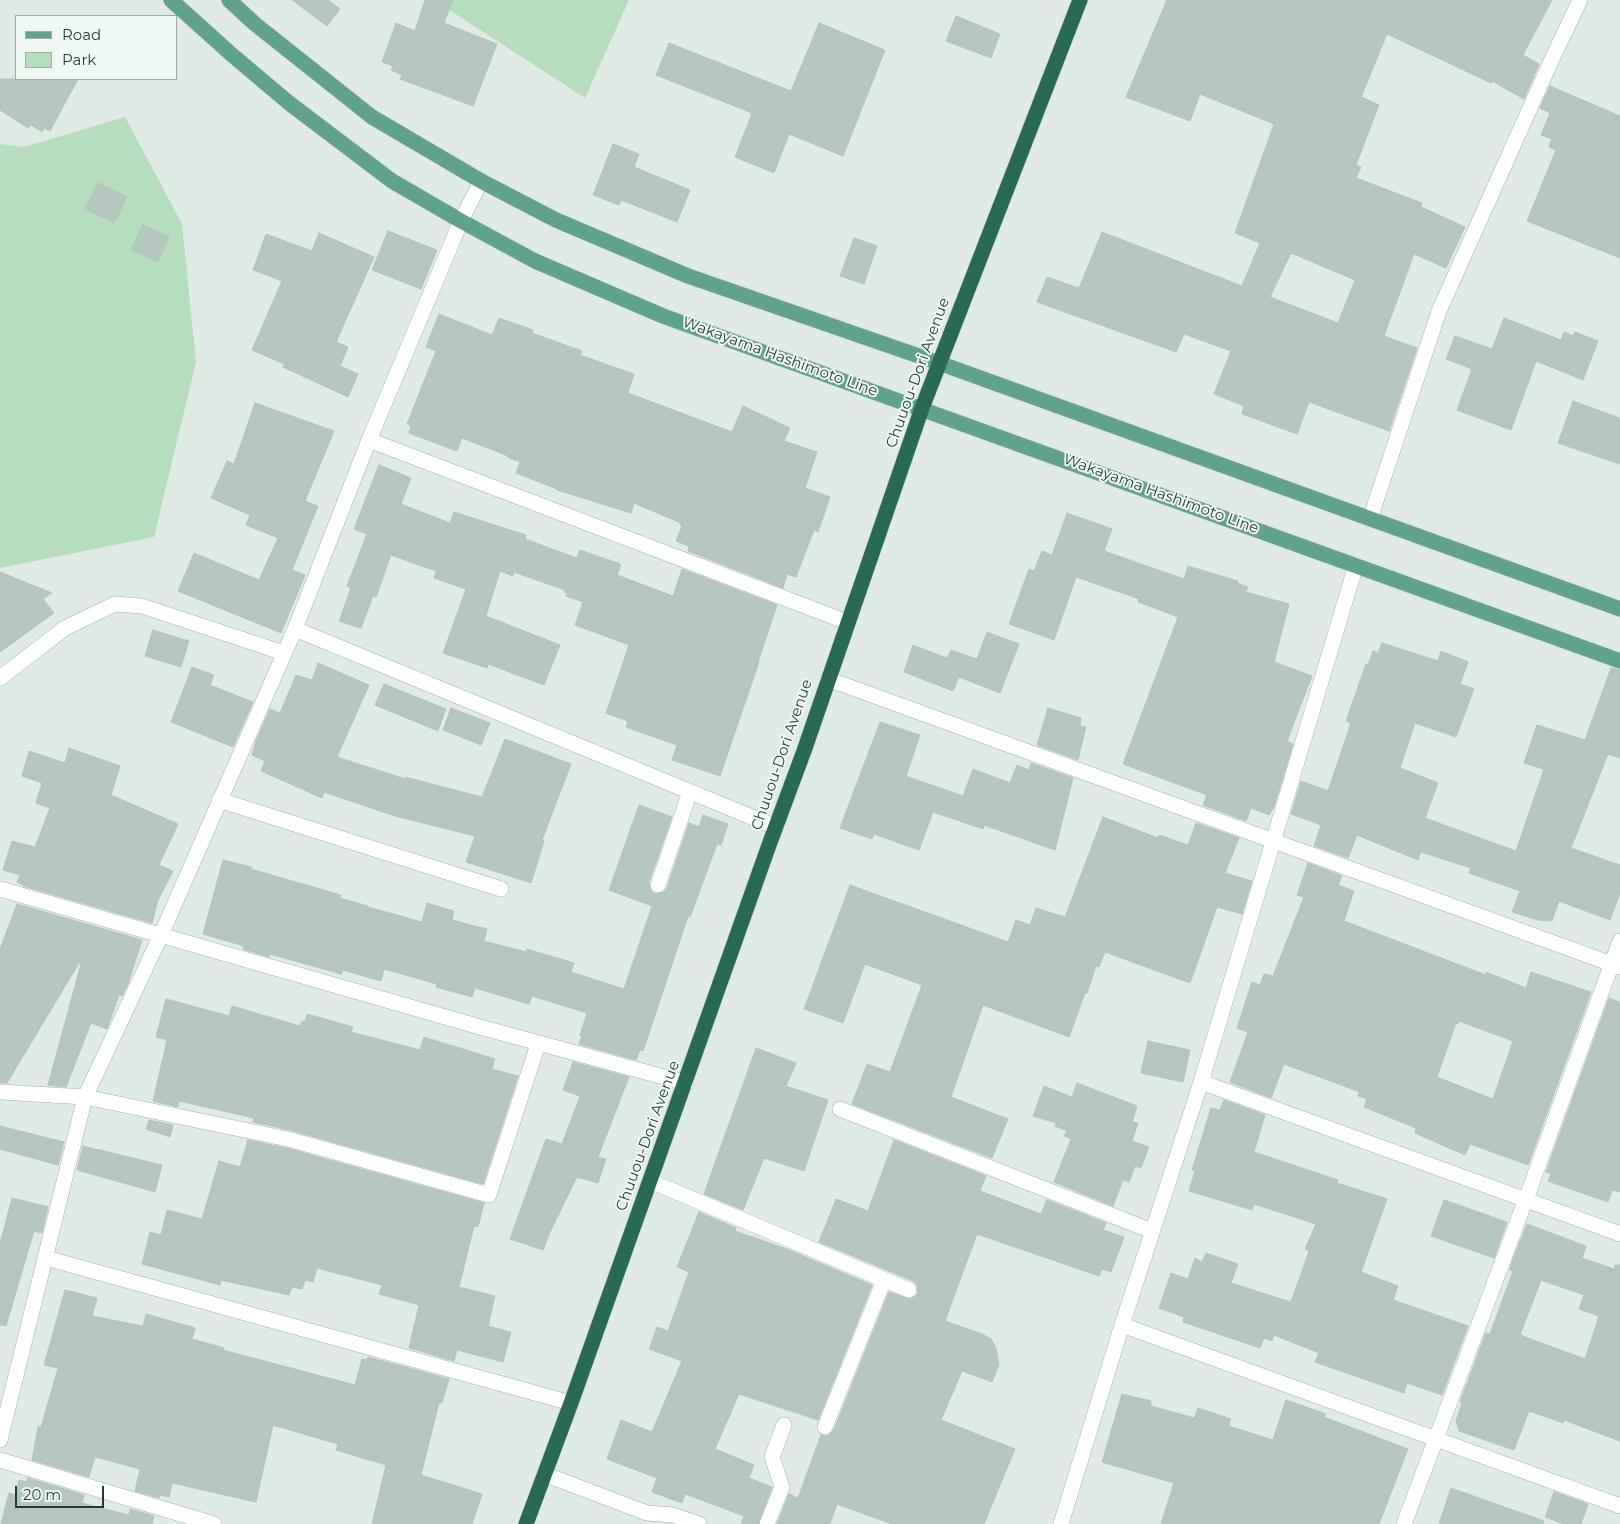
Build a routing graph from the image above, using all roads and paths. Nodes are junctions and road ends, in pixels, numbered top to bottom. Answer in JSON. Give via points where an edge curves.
{"nodes":[{"id":1,"x":171,"y":0,"type":"edge"},
{"id":2,"x":229,"y":0,"type":"edge"},
{"id":3,"x":1080,"y":0,"type":"edge"},
{"id":4,"x":1580,"y":0,"type":"edge"},
{"id":5,"x":480,"y":181,"type":"junction"},
{"id":6,"x":461,"y":221,"type":"junction"},
{"id":7,"x":939,"y":363,"type":"junction"},
{"id":8,"x":922,"y":408,"type":"junction"},
{"id":9,"x":369,"y":440,"type":"junction"},
{"id":10,"x":1370,"y":519,"type":"junction"},
{"id":11,"x":1356,"y":564,"type":"junction"},
{"id":12,"x":1620,"y":609,"type":"edge"},
{"id":13,"x":847,"y":622,"type":"junction"},
{"id":14,"x":296,"y":629,"type":"junction"},
{"id":15,"x":284,"y":653,"type":"junction"},
{"id":16,"x":1620,"y":661,"type":"edge"},
{"id":17,"x":0,"y":678,"type":"edge"},
{"id":18,"x":828,"y":678,"type":"junction"},
{"id":19,"x":690,"y":792,"type":"junction"},
{"id":20,"x":220,"y":800,"type":"junction"},
{"id":21,"x":776,"y":827,"type":"junction"},
{"id":22,"x":1272,"y":842,"type":"junction"},
{"id":23,"x":658,"y":885,"type":"dead end"},
{"id":24,"x":0,"y":889,"type":"edge"},
{"id":25,"x":501,"y":889,"type":"dead end"},
{"id":26,"x":160,"y":935,"type":"junction"},
{"id":27,"x":1620,"y":941,"type":"edge"},
{"id":28,"x":1616,"y":966,"type":"edge"},
{"id":29,"x":538,"y":1044,"type":"junction"},
{"id":30,"x":1200,"y":1082,"type":"junction"},
{"id":31,"x":686,"y":1083,"type":"junction"},
{"id":32,"x":0,"y":1092,"type":"edge"},
{"id":33,"x":85,"y":1097,"type":"junction"},
{"id":34,"x":840,"y":1109,"type":"dead end"},
{"id":35,"x":650,"y":1181,"type":"junction"},
{"id":36,"x":1526,"y":1199,"type":"junction"},
{"id":37,"x":1152,"y":1231,"type":"junction"},
{"id":38,"x":1620,"y":1234,"type":"edge"},
{"id":39,"x":46,"y":1258,"type":"junction"},
{"id":40,"x":884,"y":1280,"type":"junction"},
{"id":41,"x":909,"y":1290,"type":"dead end"},
{"id":42,"x":1122,"y":1325,"type":"junction"},
{"id":43,"x":571,"y":1403,"type":"junction"},
{"id":44,"x":784,"y":1425,"type":"dead end"},
{"id":45,"x":825,"y":1427,"type":"dead end"},
{"id":46,"x":1436,"y":1439,"type":"junction"},
{"id":47,"x":0,"y":1440,"type":"edge"},
{"id":48,"x":0,"y":1460,"type":"edge"},
{"id":49,"x":544,"y":1474,"type":"junction"},
{"id":50,"x":1620,"y":1506,"type":"edge"},
{"id":51,"x":214,"y":1524,"type":"edge"},
{"id":52,"x":526,"y":1524,"type":"edge"},
{"id":53,"x":700,"y":1524,"type":"edge"},
{"id":54,"x":767,"y":1524,"type":"edge"},
{"id":55,"x":1061,"y":1524,"type":"edge"},
{"id":56,"x":1404,"y":1524,"type":"edge"}],
"edges":[{"from":1,"to":6,"type":"main road","name":"Wakayama Hashimoto Line","via":[[288,104],[392,180]]},
{"from":2,"to":5,"type":"main road","via":[[372,117]]},
{"from":3,"to":7,"type":"highway","name":"Chuuou-Dori Avenue"},
{"from":4,"to":10,"type":"street","via":[[1439,310]]},
{"from":5,"to":6,"type":"street"},
{"from":5,"to":7,"type":"main road","via":[[556,220],[688,276]]},
{"from":6,"to":8,"type":"main road","name":"Wakayama Hashimoto Line","via":[[535,261],[663,316]]},
{"from":6,"to":9,"type":"street"},
{"from":7,"to":8,"type":"highway","name":"Chuuou-Dori Avenue"},
{"from":7,"to":10,"type":"main road"},
{"from":8,"to":11,"type":"main road","name":"Wakayama Hashimoto Line"},
{"from":8,"to":13,"type":"highway","name":"Chuuou-Dori Avenue"},
{"from":9,"to":13,"type":"street"},
{"from":9,"to":14,"type":"street"},
{"from":10,"to":12,"type":"main road"},
{"from":11,"to":16,"type":"main road","name":"Wakayama Hashimoto Line"},
{"from":11,"to":22,"type":"street"},
{"from":13,"to":18,"type":"highway","name":"Chuuou-Dori Avenue"},
{"from":14,"to":15,"type":"street"},
{"from":14,"to":19,"type":"street"},
{"from":15,"to":17,"type":"street","via":[[142,606],[116,604],[65,628]]},
{"from":15,"to":20,"type":"street"},
{"from":18,"to":21,"type":"highway","name":"Chuuou-Dori Avenue"},
{"from":18,"to":22,"type":"street"},
{"from":19,"to":21,"type":"street"},
{"from":19,"to":23,"type":"street"},
{"from":20,"to":25,"type":"street"},
{"from":20,"to":26,"type":"street"},
{"from":21,"to":31,"type":"highway","name":"Chuuou-Dori Avenue"},
{"from":22,"to":28,"type":"street"},
{"from":22,"to":30,"type":"street"},
{"from":24,"to":26,"type":"street"},
{"from":26,"to":29,"type":"street"},
{"from":26,"to":33,"type":"street"},
{"from":27,"to":28,"type":"street"},
{"from":28,"to":36,"type":"street"},
{"from":29,"to":31,"type":"street"},
{"from":29,"to":33,"type":"street","via":[[490,1196],[288,1139]]},
{"from":30,"to":36,"type":"street"},
{"from":30,"to":37,"type":"street"},
{"from":31,"to":35,"type":"highway","name":"Chuuou-Dori Avenue"},
{"from":32,"to":33,"type":"street"},
{"from":33,"to":39,"type":"street"},
{"from":34,"to":37,"type":"street"},
{"from":35,"to":40,"type":"street"},
{"from":35,"to":43,"type":"highway","name":"Chuuou-Dori Avenue"},
{"from":36,"to":38,"type":"street"},
{"from":36,"to":46,"type":"street"},
{"from":37,"to":42,"type":"street"},
{"from":39,"to":43,"type":"street"},
{"from":39,"to":47,"type":"street"},
{"from":40,"to":41,"type":"street"},
{"from":40,"to":45,"type":"street"},
{"from":42,"to":46,"type":"street"},
{"from":42,"to":55,"type":"street"},
{"from":43,"to":49,"type":"highway","name":"Chuuou-Dori Avenue"},
{"from":44,"to":54,"type":"street","via":[[772,1457],[782,1487]]},
{"from":46,"to":50,"type":"street"},
{"from":46,"to":56,"type":"street"},
{"from":48,"to":51,"type":"street"},
{"from":49,"to":52,"type":"highway","name":"Chuuou-Dori Avenue"},
{"from":49,"to":53,"type":"street","via":[[647,1513],[673,1515]]}]}
